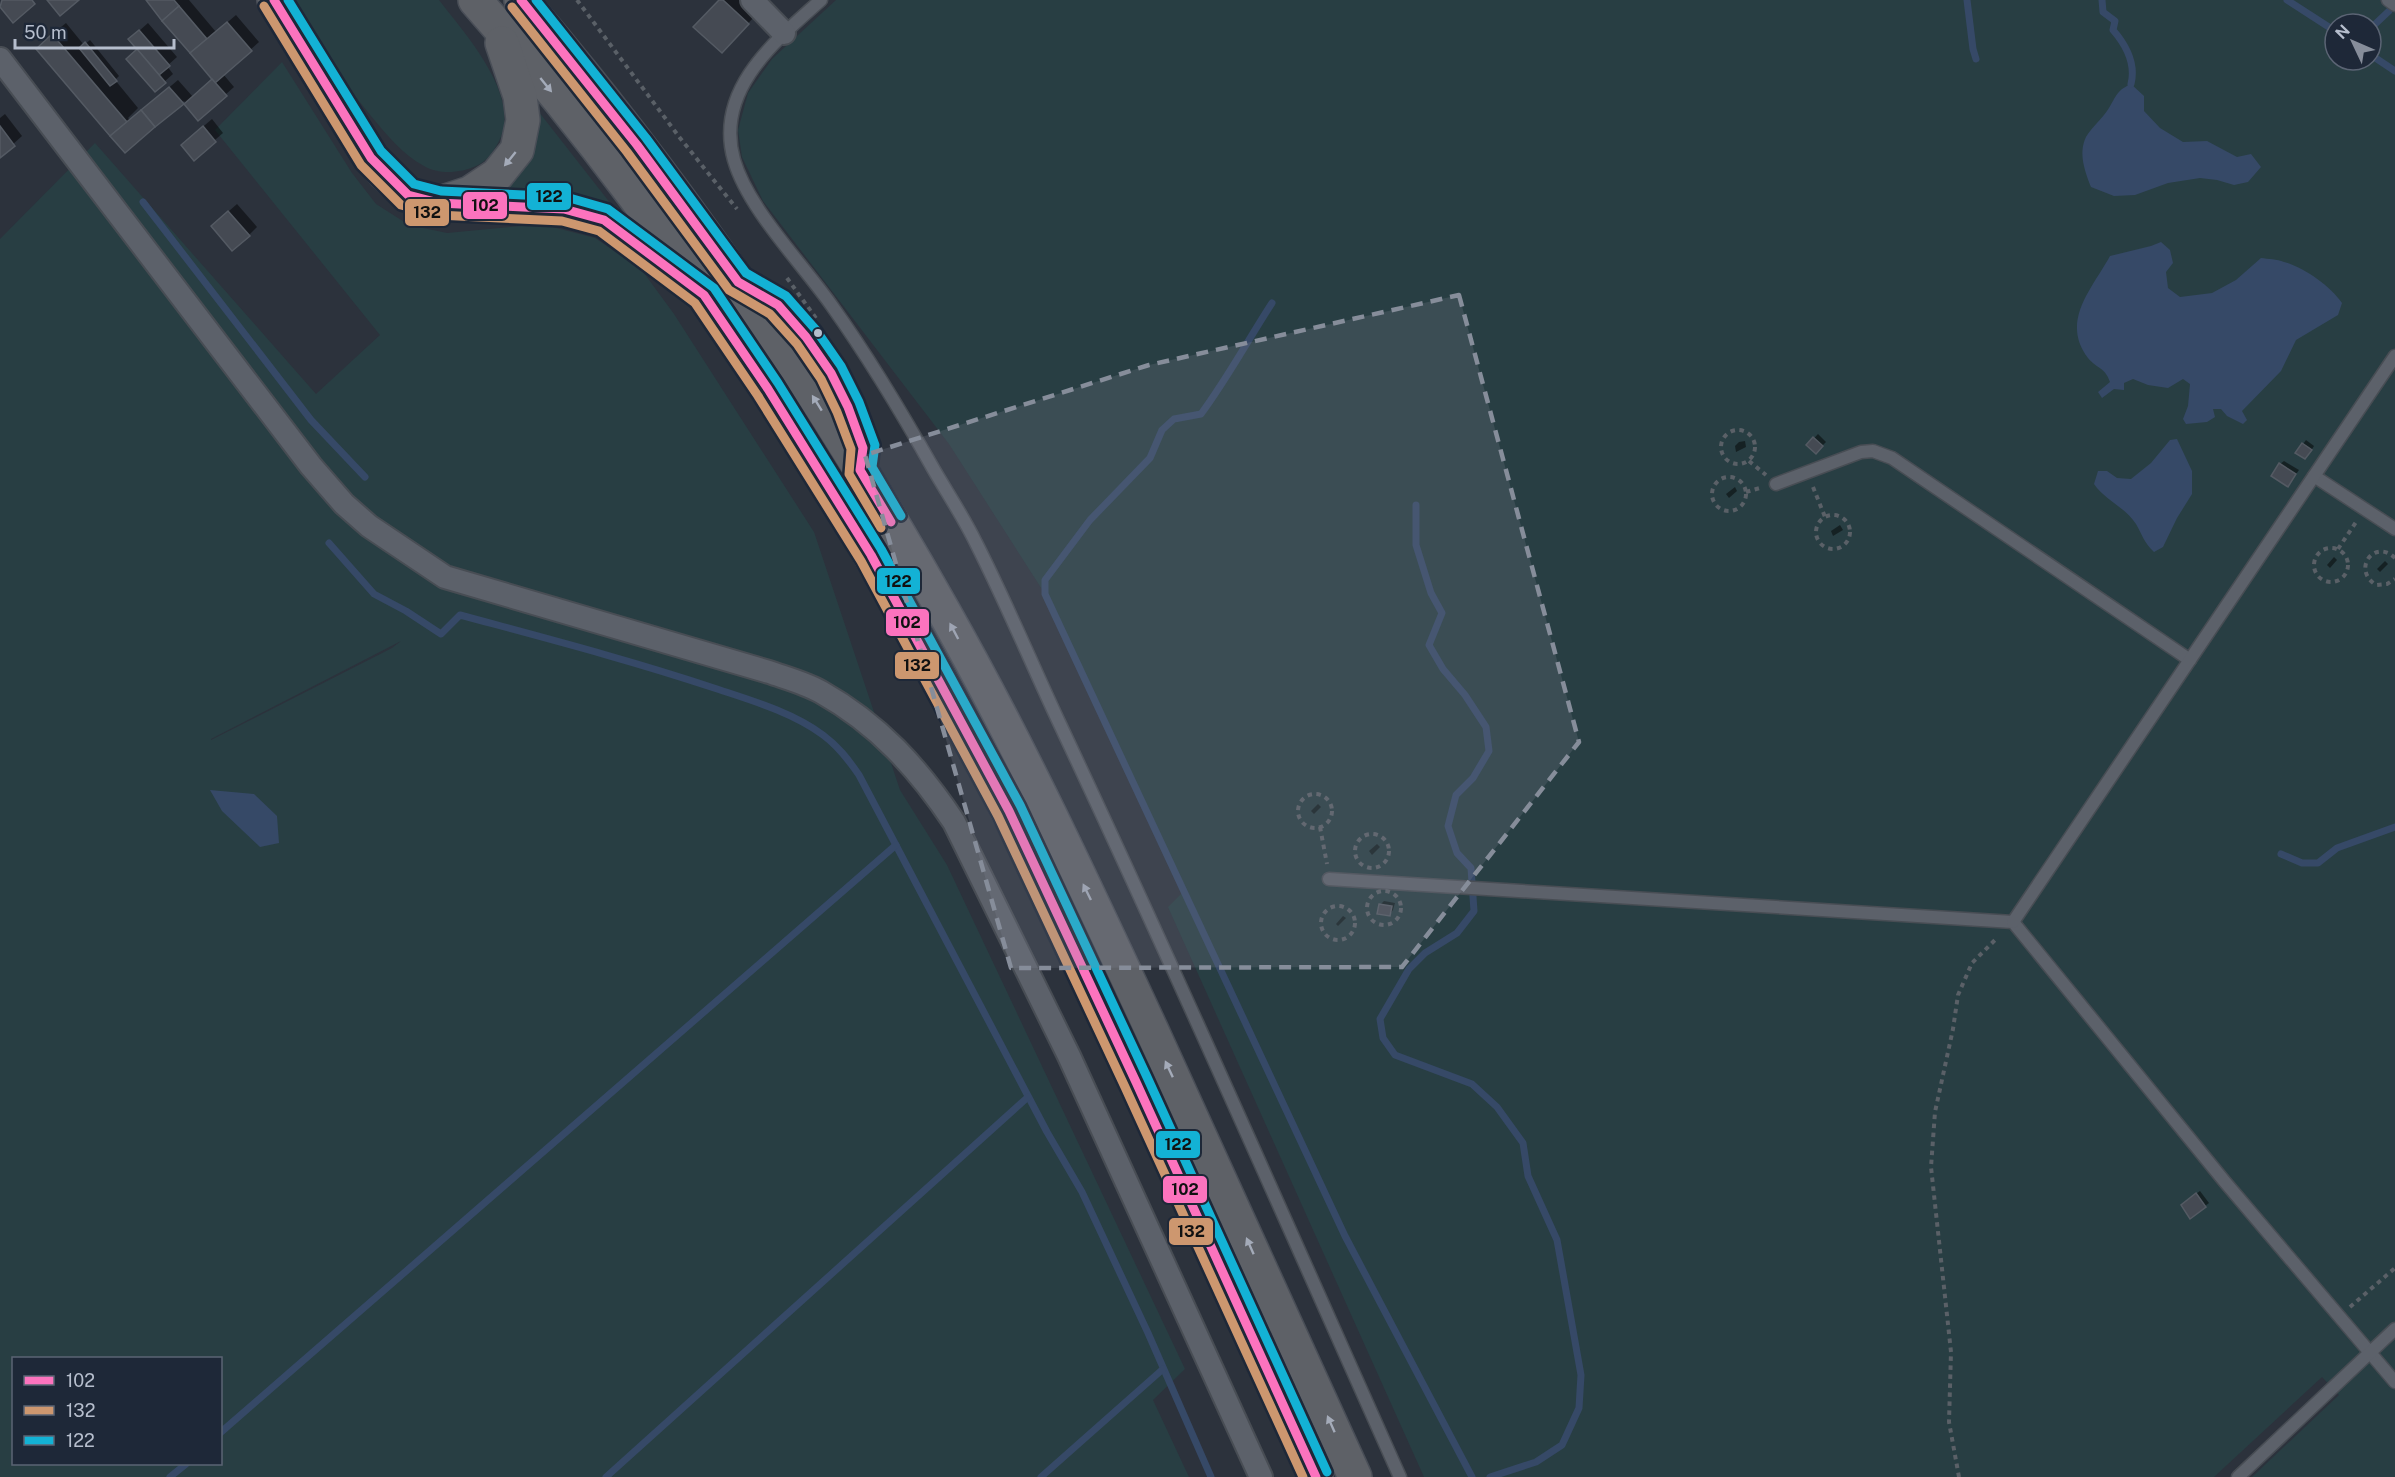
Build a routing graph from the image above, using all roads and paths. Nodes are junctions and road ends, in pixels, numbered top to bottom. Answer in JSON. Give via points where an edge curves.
{"nodes":[{"id":1,"x":274,"y":0,"type":"edge"},
{"id":2,"x":521,"y":0,"type":"edge"},
{"id":3,"x":577,"y":0,"type":"edge"},
{"id":4,"x":752,"y":0,"type":"edge"},
{"id":5,"x":821,"y":0,"type":"edge"},
{"id":6,"x":2388,"y":0,"type":"edge"},
{"id":7,"x":2395,"y":5,"type":"edge"},
{"id":8,"x":485,"y":12,"type":"edge"},
{"id":9,"x":784,"y":33,"type":"junction"},
{"id":10,"x":0,"y":59,"type":"edge"},
{"id":11,"x":439,"y":203,"type":"junction"},
{"id":12,"x":740,"y":214,"type":"dead end"},
{"id":13,"x":785,"y":275,"type":"dead end"},
{"id":14,"x":704,"y":295,"type":"junction"},
{"id":15,"x":810,"y":329,"type":"dead end"},
{"id":16,"x":2395,"y":356,"type":"edge"},
{"id":17,"x":1738,"y":464,"type":"joint"},
{"id":18,"x":1808,"y":472,"type":"junction"},
{"id":19,"x":2314,"y":476,"type":"junction"},
{"id":20,"x":1776,"y":484,"type":"dead end"},
{"id":21,"x":2364,"y":509,"type":"junction"},
{"id":22,"x":1729,"y":512,"type":"joint"},
{"id":23,"x":1824,"y":518,"type":"junction"},
{"id":24,"x":2395,"y":529,"type":"edge"},
{"id":25,"x":2392,"y":548,"type":"dead end"},
{"id":26,"x":2338,"y":549,"type":"junction"},
{"id":27,"x":2389,"y":553,"type":"junction"},
{"id":28,"x":2395,"y":558,"type":"edge"},
{"id":29,"x":2395,"y":579,"type":"edge"},
{"id":30,"x":2190,"y":660,"type":"junction"},
{"id":31,"x":1320,"y":827,"type":"junction"},
{"id":32,"x":1372,"y":868,"type":"joint"},
{"id":33,"x":1329,"y":879,"type":"joint"},
{"id":34,"x":2013,"y":922,"type":"junction"},
{"id":35,"x":1384,"y":925,"type":"joint"},
{"id":36,"x":1338,"y":940,"type":"joint"},
{"id":37,"x":2395,"y":1268,"type":"edge"},
{"id":38,"x":2339,"y":1317,"type":"junction"},
{"id":39,"x":2395,"y":1329,"type":"edge"},
{"id":40,"x":2370,"y":1352,"type":"junction"},
{"id":41,"x":2395,"y":1382,"type":"edge"},
{"id":42,"x":1261,"y":1477,"type":"edge"},
{"id":43,"x":1316,"y":1477,"type":"edge"},
{"id":44,"x":1355,"y":1477,"type":"edge"},
{"id":45,"x":1400,"y":1477,"type":"edge"},
{"id":46,"x":1959,"y":1477,"type":"edge"},
{"id":47,"x":2238,"y":1477,"type":"edge"}],
"edges":[{"from":1,"to":11,"type":"highway","via":[[371,158],[408,195]]},
{"from":44,"to":2,"type":"highway","one_way":true,"via":[[1106,932],[945,614],[860,470],[738,282],[637,145]]},
{"from":3,"to":12,"type":"path"},
{"from":4,"to":9,"type":"street"},
{"from":5,"to":9,"type":"lane"},
{"from":6,"to":7,"type":"lane"},
{"from":8,"to":11,"type":"highway","one_way":true,"via":[[520,96],[523,120],[518,150],[497,175],[470,193]]},
{"from":8,"to":14,"type":"highway","one_way":true,"via":[[607,162]]},
{"from":9,"to":45,"type":"lane","via":[[741,85],[733,112],[733,158],[754,203],[862,348],[975,540],[1129,871]]},
{"from":10,"to":42,"type":"street","via":[[311,466],[369,526],[445,577],[769,672],[819,691],[882,735],[908,760],[954,822],[1070,1056]]},
{"from":11,"to":14,"type":"highway","via":[[564,209],[604,220]]},
{"from":13,"to":15,"type":"path","via":[[819,323]]},
{"from":14,"to":43,"type":"highway","via":[[768,389],[870,555],[1004,801],[1137,1082]]},
{"from":16,"to":19,"type":"lane"},
{"from":17,"to":17,"type":"path","via":[[1728,460],[1722,451],[1726,436],[1735,430],[1754,439],[1755,451],[1749,460]]},
{"from":18,"to":20,"type":"lane"},
{"from":18,"to":23,"type":"path"},
{"from":18,"to":30,"type":"lane","via":[[1861,452],[1873,451],[1892,458]]},
{"from":19,"to":21,"type":"lane"},
{"from":19,"to":30,"type":"lane"},
{"from":21,"to":24,"type":"lane"},
{"from":21,"to":26,"type":"path"},
{"from":22,"to":22,"type":"path","via":[[1714,503],[1712,493],[1720,480],[1731,477],[1744,486],[1745,498],[1739,508]]},
{"from":23,"to":23,"type":"path","via":[[1840,517],[1848,525],[1850,536],[1839,549],[1827,548],[1818,541],[1817,525]]},
{"from":25,"to":27,"type":"path"},
{"from":26,"to":26,"type":"path","via":[[2346,557],[2348,568],[2337,581],[2325,581],[2316,574],[2316,558],[2328,548]]},
{"from":27,"to":28,"type":"path"},
{"from":27,"to":29,"type":"path","via":[[2378,552],[2369,557],[2365,572],[2376,585]]},
{"from":30,"to":34,"type":"lane"},
{"from":31,"to":31,"type":"path","via":[[1309,827],[1298,815],[1299,804],[1311,794],[1326,798],[1332,809],[1329,820]]},
{"from":31,"to":33,"type":"path"},
{"from":32,"to":32,"type":"path","via":[[1357,860],[1355,849],[1364,836],[1374,834],[1384,838],[1389,854],[1383,864]]},
{"from":33,"to":34,"type":"lane"},
{"from":34,"to":38,"type":"lane"},
{"from":34,"to":46,"type":"path","via":[[1972,963],[1958,995],[1935,1112],[1931,1167],[1951,1352],[1949,1422]]},
{"from":35,"to":35,"type":"path","via":[[1373,921],[1367,906],[1375,893],[1385,891],[1399,900],[1400,911],[1394,921]]},
{"from":36,"to":36,"type":"path","via":[[1327,936],[1321,927],[1326,912],[1335,906],[1350,910],[1355,920],[1353,932]]},
{"from":37,"to":38,"type":"path"},
{"from":38,"to":40,"type":"lane"},
{"from":39,"to":40,"type":"lane"},
{"from":40,"to":41,"type":"lane"},
{"from":40,"to":47,"type":"lane"}]}
